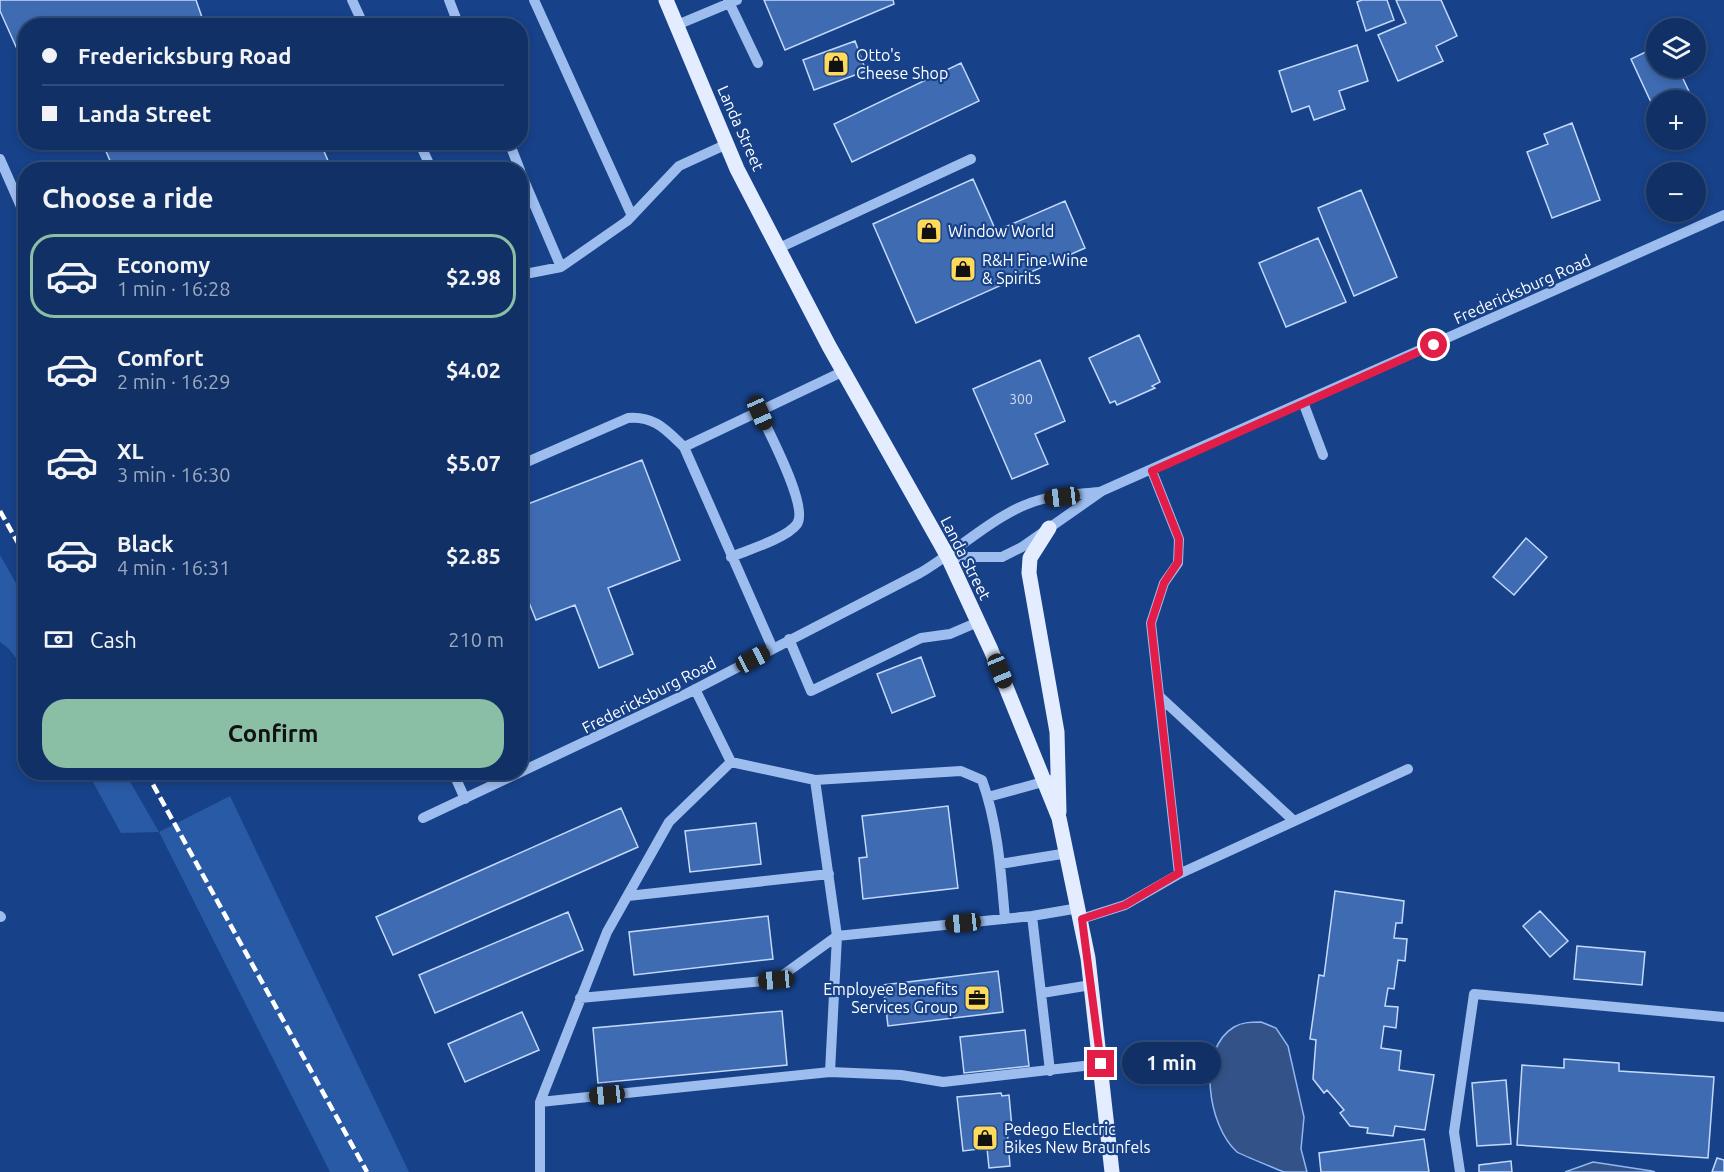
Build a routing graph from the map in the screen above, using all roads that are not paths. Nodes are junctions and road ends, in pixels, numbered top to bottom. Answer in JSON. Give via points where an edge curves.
{"nodes":[{"id":1,"x":352,"y":0,"type":"edge"},
{"id":2,"x":449,"y":0,"type":"edge"},
{"id":3,"x":534,"y":0,"type":"edge"},
{"id":4,"x":666,"y":0,"type":"edge"},
{"id":5,"x":732,"y":1,"type":"edge"},
{"id":6,"x":360,"y":18,"type":"edge"},
{"id":7,"x":456,"y":18,"type":"edge"},
{"id":8,"x":677,"y":25,"type":"junction"},
{"id":9,"x":758,"y":63,"type":"dead end"},
{"id":10,"x":727,"y":144,"type":"junction"},
{"id":11,"x":0,"y":159,"type":"edge"},
{"id":12,"x":971,"y":159,"type":"dead end"},
{"id":13,"x":528,"y":189,"type":"edge"},
{"id":14,"x":18,"y":200,"type":"edge"},
{"id":15,"x":1724,"y":215,"type":"edge"},
{"id":16,"x":632,"y":216,"type":"junction"},
{"id":17,"x":779,"y":248,"type":"junction"},
{"id":18,"x":561,"y":267,"type":"junction"},
{"id":19,"x":528,"y":273,"type":"edge"},
{"id":20,"x":844,"y":371,"type":"junction"},
{"id":21,"x":1303,"y":402,"type":"junction"},
{"id":22,"x":760,"y":413,"type":"junction"},
{"id":23,"x":684,"y":447,"type":"junction"},
{"id":24,"x":1323,"y":454,"type":"dead end"},
{"id":25,"x":528,"y":462,"type":"edge"},
{"id":26,"x":1152,"y":471,"type":"junction"},
{"id":27,"x":1102,"y":492,"type":"junction"},
{"id":28,"x":1049,"y":528,"type":"junction"},
{"id":29,"x":731,"y":557,"type":"junction"},
{"id":30,"x":948,"y":557,"type":"junction"},
{"id":31,"x":978,"y":622,"type":"junction"},
{"id":32,"x":789,"y":639,"type":"junction"},
{"id":33,"x":772,"y":649,"type":"junction"},
{"id":34,"x":695,"y":689,"type":"junction"},
{"id":35,"x":1159,"y":696,"type":"junction"},
{"id":36,"x":731,"y":762,"type":"junction"},
{"id":37,"x":528,"y":769,"type":"edge"},
{"id":38,"x":1408,"y":769,"type":"dead end"},
{"id":39,"x":1059,"y":778,"type":"junction"},
{"id":40,"x":457,"y":780,"type":"edge"},
{"id":41,"x":505,"y":780,"type":"edge"},
{"id":42,"x":815,"y":780,"type":"junction"},
{"id":43,"x":1043,"y":782,"type":"junction"},
{"id":44,"x":988,"y":797,"type":"junction"},
{"id":45,"x":465,"y":799,"type":"junction"},
{"id":46,"x":1059,"y":818,"type":"junction"},
{"id":47,"x":423,"y":819,"type":"dead end"},
{"id":48,"x":1294,"y":820,"type":"junction"},
{"id":49,"x":1068,"y":853,"type":"junction"},
{"id":50,"x":1000,"y":864,"type":"junction"},
{"id":51,"x":1179,"y":873,"type":"junction"},
{"id":52,"x":829,"y":874,"type":"junction"},
{"id":53,"x":628,"y":896,"type":"junction"},
{"id":54,"x":1080,"y":914,"type":"junction"},
{"id":55,"x":1032,"y":916,"type":"junction"},
{"id":56,"x":1005,"y":919,"type":"junction"},
{"id":57,"x":837,"y":936,"type":"junction"},
{"id":58,"x":1091,"y":985,"type":"junction"},
{"id":59,"x":1042,"y":993,"type":"junction"},
{"id":60,"x":580,"y":998,"type":"junction"},
{"id":61,"x":1724,"y":1017,"type":"edge"},
{"id":62,"x":1101,"y":1064,"type":"junction"},
{"id":63,"x":1050,"y":1071,"type":"junction"},
{"id":64,"x":830,"y":1072,"type":"junction"},
{"id":65,"x":540,"y":1102,"type":"junction"},
{"id":66,"x":540,"y":1172,"type":"edge"},
{"id":67,"x":1112,"y":1172,"type":"edge"},
{"id":68,"x":1460,"y":1172,"type":"edge"}],
"edges":[{"from":1,"to":6,"type":"street"},
{"from":2,"to":7,"type":"street"},
{"from":3,"to":16,"type":"street"},
{"from":4,"to":8,"type":"main road","name":"Landa Street"},
{"from":5,"to":8,"type":"street"},
{"from":5,"to":9,"type":"street"},
{"from":8,"to":10,"type":"main road","name":"Landa Street"},
{"from":10,"to":16,"type":"street","via":[[679,166]]},
{"from":10,"to":17,"type":"main road","name":"Landa Street"},
{"from":11,"to":14,"type":"street"},
{"from":12,"to":17,"type":"street"},
{"from":13,"to":18,"type":"street"},
{"from":15,"to":21,"type":"street","name":"Fredericksburg Road"},
{"from":16,"to":18,"type":"street"},
{"from":17,"to":20,"type":"main road","name":"Landa Street"},
{"from":18,"to":19,"type":"street"},
{"from":20,"to":22,"type":"street"},
{"from":20,"to":30,"type":"main road","name":"Landa Street"},
{"from":21,"to":24,"type":"street"},
{"from":21,"to":26,"type":"street","name":"Fredericksburg Road"},
{"from":22,"to":23,"type":"street"},
{"from":22,"to":29,"type":"street","via":[[802,515],[788,532]]},
{"from":23,"to":25,"type":"street","via":[[661,426],[643,417],[628,418]]},
{"from":23,"to":29,"type":"street"},
{"from":26,"to":27,"type":"street","name":"Fredericksburg Road"},
{"from":26,"to":35,"type":"street","via":[[1179,539],[1178,562],[1164,583],[1151,623]]},
{"from":27,"to":28,"type":"street","name":"Fredericksburg Road"},
{"from":27,"to":30,"type":"street","name":"Fredericksburg Road","via":[[1041,499],[987,525]]},
{"from":28,"to":30,"type":"street","name":"Fredericksburg Road","via":[[1002,557]]},
{"from":28,"to":39,"type":"main road","via":[[1030,558],[1029,573],[1052,699]]},
{"from":29,"to":33,"type":"street"},
{"from":30,"to":31,"type":"main road","name":"Landa Street"},
{"from":30,"to":32,"type":"street","name":"Fredericksburg Road"},
{"from":31,"to":32,"type":"street","via":[[950,634],[921,638],[812,691]]},
{"from":31,"to":43,"type":"main road","name":"Landa Street"},
{"from":32,"to":33,"type":"street","name":"Fredericksburg Road"},
{"from":33,"to":34,"type":"street","name":"Fredericksburg Road"},
{"from":34,"to":36,"type":"street"},
{"from":34,"to":37,"type":"street","name":"Fredericksburg Road"},
{"from":35,"to":48,"type":"street"},
{"from":35,"to":51,"type":"street"},
{"from":36,"to":42,"type":"street"},
{"from":36,"to":53,"type":"street","via":[[669,822]]},
{"from":38,"to":48,"type":"street"},
{"from":39,"to":43,"type":"street"},
{"from":39,"to":46,"type":"main road"},
{"from":40,"to":45,"type":"street"},
{"from":41,"to":45,"type":"street","name":"Fredericksburg Road"},
{"from":42,"to":44,"type":"street","via":[[961,771],[982,780]]},
{"from":42,"to":52,"type":"street"},
{"from":43,"to":44,"type":"street"},
{"from":43,"to":46,"type":"main road","name":"Landa Street"},
{"from":44,"to":50,"type":"street"},
{"from":45,"to":47,"type":"street","name":"Fredericksburg Road"},
{"from":46,"to":49,"type":"main road","name":"Landa Street"},
{"from":48,"to":51,"type":"street"},
{"from":49,"to":50,"type":"street"},
{"from":49,"to":54,"type":"main road","name":"Landa Street"},
{"from":50,"to":56,"type":"street"},
{"from":51,"to":54,"type":"street","via":[[1125,905]]},
{"from":52,"to":53,"type":"street"},
{"from":52,"to":57,"type":"street"},
{"from":53,"to":60,"type":"street"},
{"from":54,"to":55,"type":"street"},
{"from":54,"to":58,"type":"main road","name":"Landa Street"},
{"from":55,"to":56,"type":"street"},
{"from":55,"to":59,"type":"street"},
{"from":56,"to":57,"type":"street"},
{"from":57,"to":60,"type":"street","via":[[776,980]]},
{"from":57,"to":64,"type":"street"},
{"from":58,"to":59,"type":"street"},
{"from":58,"to":62,"type":"main road","name":"Landa Street"},
{"from":59,"to":63,"type":"street"},
{"from":60,"to":65,"type":"street"},
{"from":61,"to":68,"type":"street","via":[[1474,994],[1454,1132]]},
{"from":62,"to":63,"type":"street"},
{"from":62,"to":67,"type":"main road","name":"Landa Street"},
{"from":63,"to":64,"type":"street","via":[[943,1082],[901,1075]]},
{"from":64,"to":65,"type":"street"},
{"from":65,"to":66,"type":"street"}]}
